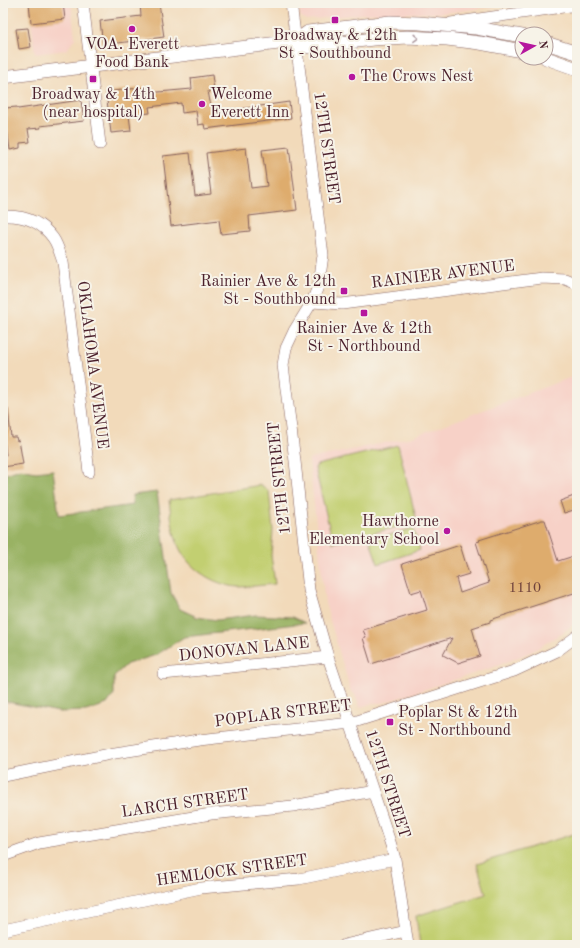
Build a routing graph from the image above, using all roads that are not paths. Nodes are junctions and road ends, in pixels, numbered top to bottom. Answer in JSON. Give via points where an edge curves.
{"nodes":[{"id":1,"x":83,"y":3,"type":"edge"},
{"id":2,"x":291,"y":3,"type":"edge"},
{"id":3,"x":577,"y":5,"type":"edge"},
{"id":4,"x":439,"y":24,"type":"junction"},
{"id":5,"x":514,"y":34,"type":"edge"},
{"id":6,"x":295,"y":41,"type":"junction"},
{"id":7,"x":554,"y":46,"type":"edge"},
{"id":8,"x":514,"y":49,"type":"edge"},
{"id":9,"x":577,"y":53,"type":"edge"},
{"id":10,"x":554,"y":61,"type":"edge"},
{"id":11,"x":91,"y":67,"type":"junction"},
{"id":12,"x":577,"y":69,"type":"edge"},
{"id":13,"x":3,"y":77,"type":"edge"},
{"id":14,"x":100,"y":144,"type":"dead end"},
{"id":15,"x":3,"y":216,"type":"edge"},
{"id":16,"x":577,"y":284,"type":"edge"},
{"id":17,"x":312,"y":302,"type":"junction"},
{"id":18,"x":89,"y":472,"type":"dead end"},
{"id":19,"x":577,"y":636,"type":"edge"},
{"id":20,"x":328,"y":657,"type":"junction"},
{"id":21,"x":163,"y":674,"type":"dead end"},
{"id":22,"x":350,"y":723,"type":"junction"},
{"id":23,"x":3,"y":776,"type":"edge"},
{"id":24,"x":373,"y":790,"type":"junction"},
{"id":25,"x":3,"y":856,"type":"edge"},
{"id":26,"x":394,"y":859,"type":"junction"},
{"id":27,"x":3,"y":930,"type":"edge"},
{"id":28,"x":406,"y":931,"type":"junction"},
{"id":29,"x":344,"y":945,"type":"edge"},
{"id":30,"x":408,"y":945,"type":"edge"}],
"edges":[{"from":1,"to":11,"type":"street"},
{"from":2,"to":6,"type":"street","name":"12TH STREET"},
{"from":3,"to":4,"type":"street"},
{"from":4,"to":5,"type":"main road"},
{"from":4,"to":6,"type":"main road","via":[[390,22],[308,32]]},
{"from":6,"to":8,"type":"main road","one_way":true,"via":[[309,47],[374,38],[407,37],[447,39]]},
{"from":6,"to":11,"type":"main road"},
{"from":6,"to":17,"type":"street","name":"12TH STREET","via":[[323,255],[319,284]]},
{"from":7,"to":9,"type":"main road"},
{"from":10,"to":12,"type":"main road"},
{"from":11,"to":13,"type":"main road"},
{"from":11,"to":14,"type":"street"},
{"from":15,"to":18,"type":"street","name":"OKLAHOMA AVENUE","via":[[26,217],[40,226],[54,239],[63,262]]},
{"from":16,"to":17,"type":"street","name":"RAINIER AVENUE","via":[[565,279],[548,278],[342,304]]},
{"from":17,"to":20,"type":"street","name":"12TH STREET","via":[[286,348],[283,365],[309,590]]},
{"from":19,"to":22,"type":"street","name":"POPLAR STREET","via":[[557,651],[514,671]]},
{"from":20,"to":21,"type":"street","name":"DONOVAN LANE"},
{"from":20,"to":22,"type":"street","name":"12TH STREET"},
{"from":22,"to":23,"type":"street","name":"POPLAR STREET","via":[[199,740],[115,753]]},
{"from":22,"to":24,"type":"street","name":"12TH STREET"},
{"from":24,"to":25,"type":"street","name":"LARCH STREET","via":[[293,806],[211,814],[47,842]]},
{"from":24,"to":26,"type":"street","name":"12TH STREET"},
{"from":26,"to":27,"type":"street","name":"HEMLOCK STREET","via":[[298,879],[201,888]]},
{"from":26,"to":28,"type":"street","name":"12TH STREET"},
{"from":28,"to":29,"type":"street"},
{"from":28,"to":30,"type":"street","name":"12TH STREET"}]}
